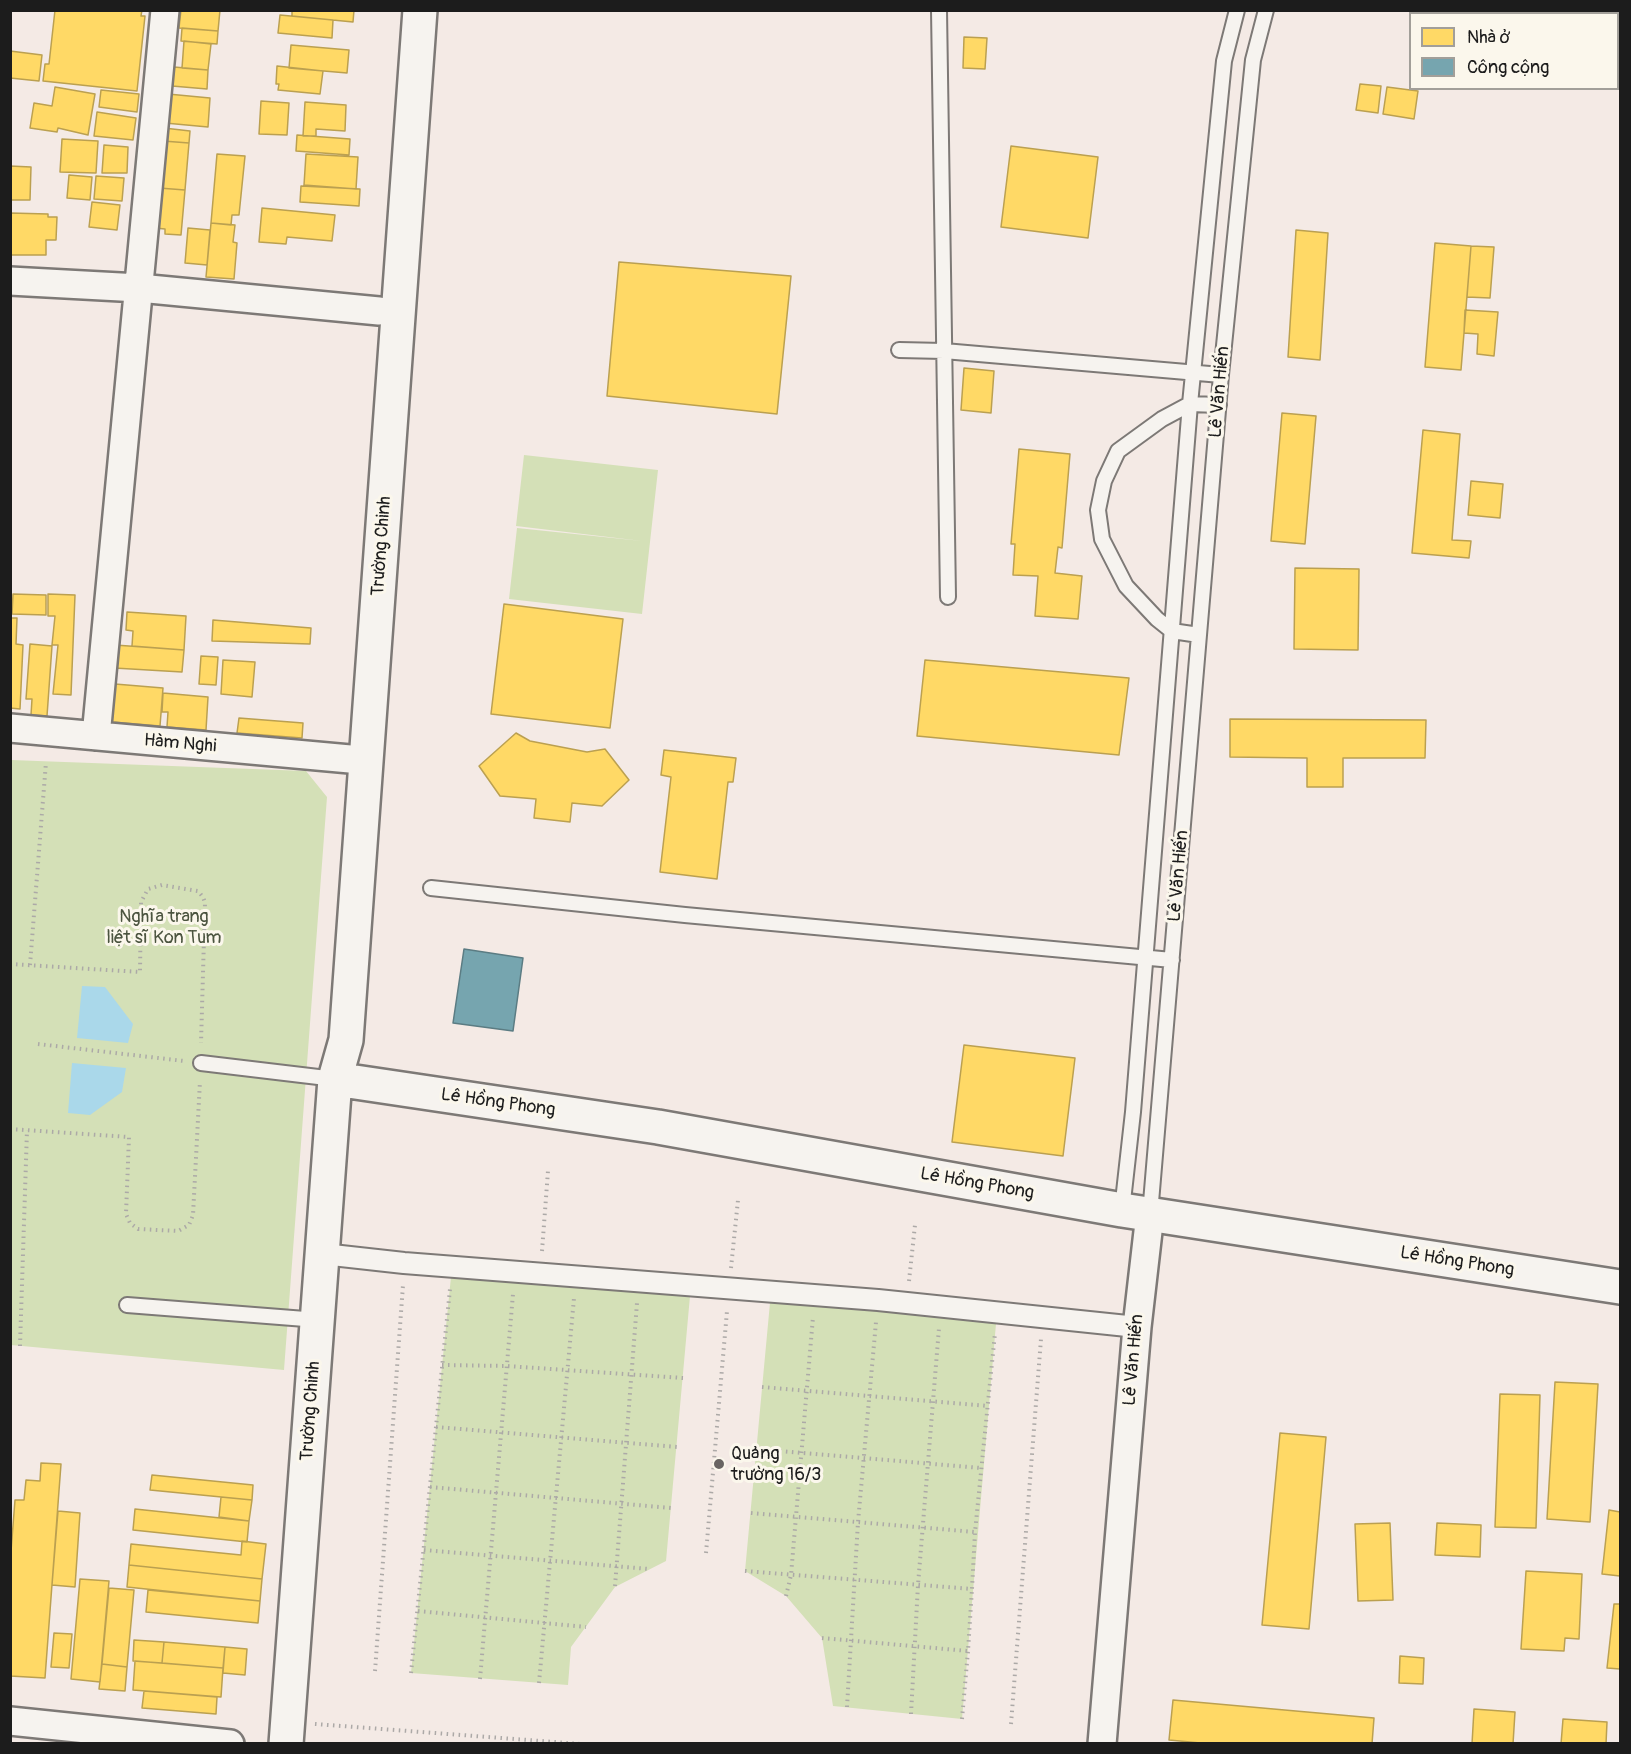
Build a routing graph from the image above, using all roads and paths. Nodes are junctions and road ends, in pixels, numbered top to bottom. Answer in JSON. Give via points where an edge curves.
{"nodes":[{"id":1,"x":165,"y":10,"type":"edge"},
{"id":2,"x":403,"y":10,"type":"edge"},
{"id":3,"x":420,"y":10,"type":"edge"},
{"id":4,"x":939,"y":10,"type":"edge"},
{"id":5,"x":1236,"y":10,"type":"edge"},
{"id":6,"x":1266,"y":10,"type":"edge"},
{"id":7,"x":10,"y":281,"type":"edge"},
{"id":8,"x":139,"y":288,"type":"junction"},
{"id":9,"x":379,"y":311,"type":"junction"},
{"id":10,"x":899,"y":350,"type":"dead end"},
{"id":11,"x":944,"y":351,"type":"junction"},
{"id":12,"x":1193,"y":373,"type":"junction"},
{"id":13,"x":1221,"y":375,"type":"junction"},
{"id":14,"x":1190,"y":404,"type":"junction"},
{"id":15,"x":1219,"y":405,"type":"junction"},
{"id":16,"x":948,"y":597,"type":"dead end"},
{"id":17,"x":1172,"y":631,"type":"junction"},
{"id":18,"x":1199,"y":635,"type":"junction"},
{"id":19,"x":10,"y":728,"type":"edge"},
{"id":20,"x":96,"y":736,"type":"junction"},
{"id":21,"x":350,"y":759,"type":"junction"},
{"id":22,"x":46,"y":762,"type":"dead end"},
{"id":23,"x":430,"y":888,"type":"dead end"},
{"id":24,"x":1145,"y":958,"type":"junction"},
{"id":25,"x":1172,"y":960,"type":"junction"},
{"id":26,"x":10,"y":964,"type":"edge"},
{"id":27,"x":30,"y":965,"type":"junction"},
{"id":28,"x":38,"y":1044,"type":"dead end"},
{"id":29,"x":201,"y":1063,"type":"junction"},
{"id":30,"x":335,"y":1079,"type":"junction"},
{"id":31,"x":10,"y":1129,"type":"edge"},
{"id":32,"x":27,"y":1130,"type":"junction"},
{"id":33,"x":548,"y":1171,"type":"dead end"},
{"id":34,"x":738,"y":1200,"type":"dead end"},
{"id":35,"x":1136,"y":1212,"type":"junction"},
{"id":36,"x":915,"y":1225,"type":"dead end"},
{"id":37,"x":323,"y":1254,"type":"junction"},
{"id":38,"x":404,"y":1263,"type":"junction"},
{"id":39,"x":452,"y":1267,"type":"junction"},
{"id":40,"x":515,"y":1271,"type":"junction"},
{"id":41,"x":541,"y":1273,"type":"junction"},
{"id":42,"x":576,"y":1276,"type":"junction"},
{"id":43,"x":639,"y":1281,"type":"junction"},
{"id":44,"x":1620,"y":1287,"type":"edge"},
{"id":45,"x":729,"y":1289,"type":"junction"},
{"id":46,"x":814,"y":1295,"type":"junction"},
{"id":47,"x":878,"y":1300,"type":"junction"},
{"id":48,"x":907,"y":1303,"type":"junction"},
{"id":49,"x":127,"y":1305,"type":"dead end"},
{"id":50,"x":941,"y":1306,"type":"junction"},
{"id":51,"x":997,"y":1312,"type":"junction"},
{"id":52,"x":1042,"y":1317,"type":"junction"},
{"id":53,"x":318,"y":1320,"type":"junction"},
{"id":54,"x":1137,"y":1327,"type":"junction"},
{"id":55,"x":20,"y":1346,"type":"dead end"},
{"id":56,"x":442,"y":1365,"type":"junction"},
{"id":57,"x":507,"y":1366,"type":"junction"},
{"id":58,"x":567,"y":1370,"type":"junction"},
{"id":59,"x":632,"y":1374,"type":"junction"},
{"id":60,"x":683,"y":1378,"type":"dead end"},
{"id":61,"x":762,"y":1387,"type":"dead end"},
{"id":62,"x":807,"y":1391,"type":"junction"},
{"id":63,"x":870,"y":1396,"type":"junction"},
{"id":64,"x":932,"y":1401,"type":"junction"},
{"id":65,"x":988,"y":1406,"type":"junction"},
{"id":66,"x":436,"y":1427,"type":"junction"},
{"id":67,"x":501,"y":1433,"type":"junction"},
{"id":68,"x":561,"y":1438,"type":"junction"},
{"id":69,"x":626,"y":1443,"type":"junction"},
{"id":70,"x":677,"y":1447,"type":"dead end"},
{"id":71,"x":756,"y":1449,"type":"dead end"},
{"id":72,"x":802,"y":1453,"type":"junction"},
{"id":73,"x":864,"y":1459,"type":"junction"},
{"id":74,"x":927,"y":1464,"type":"junction"},
{"id":75,"x":981,"y":1468,"type":"junction"},
{"id":76,"x":430,"y":1487,"type":"junction"},
{"id":77,"x":496,"y":1492,"type":"junction"},
{"id":78,"x":555,"y":1497,"type":"junction"},
{"id":79,"x":621,"y":1503,"type":"junction"},
{"id":80,"x":671,"y":1508,"type":"dead end"},
{"id":81,"x":751,"y":1513,"type":"dead end"},
{"id":82,"x":797,"y":1517,"type":"junction"},
{"id":83,"x":858,"y":1522,"type":"junction"},
{"id":84,"x":923,"y":1528,"type":"junction"},
{"id":85,"x":975,"y":1532,"type":"junction"},
{"id":86,"x":424,"y":1550,"type":"junction"},
{"id":87,"x":706,"y":1553,"type":"dead end"},
{"id":88,"x":491,"y":1556,"type":"junction"},
{"id":89,"x":549,"y":1561,"type":"junction"},
{"id":90,"x":617,"y":1567,"type":"junction"},
{"id":91,"x":650,"y":1569,"type":"dead end"},
{"id":92,"x":745,"y":1571,"type":"dead end"},
{"id":93,"x":791,"y":1575,"type":"junction"},
{"id":94,"x":855,"y":1580,"type":"junction"},
{"id":95,"x":918,"y":1585,"type":"junction"},
{"id":96,"x":615,"y":1586,"type":"dead end"},
{"id":97,"x":972,"y":1589,"type":"junction"},
{"id":98,"x":786,"y":1596,"type":"dead end"},
{"id":99,"x":418,"y":1611,"type":"junction"},
{"id":100,"x":486,"y":1617,"type":"junction"},
{"id":101,"x":544,"y":1622,"type":"junction"},
{"id":102,"x":586,"y":1626,"type":"dead end"},
{"id":103,"x":822,"y":1638,"type":"dead end"},
{"id":104,"x":851,"y":1640,"type":"junction"},
{"id":105,"x":914,"y":1646,"type":"junction"},
{"id":106,"x":968,"y":1651,"type":"junction"},
{"id":107,"x":375,"y":1671,"type":"dead end"},
{"id":108,"x":411,"y":1674,"type":"dead end"},
{"id":109,"x":480,"y":1679,"type":"dead end"},
{"id":110,"x":539,"y":1683,"type":"dead end"},
{"id":111,"x":847,"y":1707,"type":"dead end"},
{"id":112,"x":911,"y":1714,"type":"dead end"},
{"id":113,"x":962,"y":1719,"type":"dead end"},
{"id":114,"x":10,"y":1721,"type":"edge"},
{"id":115,"x":1011,"y":1724,"type":"dead end"},
{"id":116,"x":287,"y":1733,"type":"edge"},
{"id":117,"x":230,"y":1743,"type":"edge"},
{"id":118,"x":581,"y":1743,"type":"edge"},
{"id":119,"x":1102,"y":1743,"type":"edge"}],
"edges":[{"from":1,"to":8,"type":"street"},
{"from":2,"to":9,"type":"street","name":"Trường Chinh"},
{"from":3,"to":30,"type":"street","name":"Trường Chinh","via":[[346,1040]]},
{"from":4,"to":11,"type":"lane"},
{"from":5,"to":12,"type":"lane","name":"Lê Văn Hiến","via":[[1224,60]]},
{"from":6,"to":13,"type":"lane","name":"Lê Văn Hiến","via":[[1253,60]]},
{"from":7,"to":8,"type":"street"},
{"from":8,"to":9,"type":"street"},
{"from":8,"to":20,"type":"street"},
{"from":9,"to":21,"type":"street","name":"Trường Chinh"},
{"from":10,"to":11,"type":"lane"},
{"from":11,"to":12,"type":"lane"},
{"from":11,"to":16,"type":"lane"},
{"from":12,"to":13,"type":"lane"},
{"from":12,"to":14,"type":"lane","name":"Lê Văn Hiến"},
{"from":13,"to":15,"type":"lane","name":"Lê Văn Hiến"},
{"from":14,"to":15,"type":"lane"},
{"from":14,"to":17,"type":"lane","name":"Lê Văn Hiến"},
{"from":14,"to":17,"type":"lane","via":[[1118,451],[1104,481],[1098,510],[1102,539],[1126,586]]},
{"from":15,"to":18,"type":"lane","name":"Lê Văn Hiến"},
{"from":17,"to":18,"type":"lane"},
{"from":17,"to":24,"type":"lane","name":"Lê Văn Hiến"},
{"from":18,"to":25,"type":"lane","name":"Lê Văn Hiến"},
{"from":19,"to":20,"type":"street","name":"Hàm Nghi"},
{"from":20,"to":21,"type":"street","name":"Hàm Nghi"},
{"from":21,"to":30,"type":"street","name":"Trường Chinh","via":[[326,1038]]},
{"from":22,"to":27,"type":"path"},
{"from":23,"to":24,"type":"lane"},
{"from":24,"to":25,"type":"lane"},
{"from":24,"to":35,"type":"lane","name":"Lê Văn Hiến","via":[[1133,1112]]},
{"from":25,"to":35,"type":"lane","name":"Lê Văn Hiến"},
{"from":26,"to":27,"type":"path"},
{"from":27,"to":29,"type":"path","via":[[140,972],[141,902],[148,889],[162,885],[198,891],[205,903]]},
{"from":28,"to":29,"type":"path"},
{"from":29,"to":30,"type":"lane"},
{"from":29,"to":32,"type":"path","via":[[194,1215],[189,1225],[178,1231],[138,1229],[130,1223],[126,1214],[129,1137]]},
{"from":30,"to":35,"type":"street","name":"Lê Hồng Phong","via":[[658,1127]]},
{"from":30,"to":37,"type":"street","name":"Trường Chinh"},
{"from":31,"to":32,"type":"path"},
{"from":32,"to":55,"type":"path"},
{"from":33,"to":41,"type":"path"},
{"from":34,"to":45,"type":"path"},
{"from":35,"to":44,"type":"street","name":"Lê Hồng Phong"},
{"from":35,"to":54,"type":"street","name":"Lê Văn Hiến"},
{"from":36,"to":48,"type":"path"},
{"from":37,"to":38,"type":"street"},
{"from":37,"to":53,"type":"street","name":"Trường Chinh"},
{"from":38,"to":39,"type":"street"},
{"from":38,"to":107,"type":"path"},
{"from":39,"to":40,"type":"street"},
{"from":39,"to":56,"type":"path"},
{"from":40,"to":41,"type":"street"},
{"from":40,"to":57,"type":"path"},
{"from":41,"to":42,"type":"street"},
{"from":42,"to":43,"type":"street"},
{"from":42,"to":58,"type":"path"},
{"from":43,"to":45,"type":"street"},
{"from":43,"to":59,"type":"path"},
{"from":45,"to":46,"type":"street"},
{"from":45,"to":87,"type":"path"},
{"from":46,"to":47,"type":"street"},
{"from":46,"to":62,"type":"path"},
{"from":47,"to":48,"type":"street"},
{"from":47,"to":63,"type":"path"},
{"from":48,"to":50,"type":"street"},
{"from":49,"to":53,"type":"lane"},
{"from":50,"to":51,"type":"street"},
{"from":50,"to":64,"type":"path"},
{"from":51,"to":52,"type":"street"},
{"from":51,"to":65,"type":"path"},
{"from":52,"to":54,"type":"street"},
{"from":52,"to":115,"type":"path"},
{"from":53,"to":116,"type":"street","name":"Trường Chinh"},
{"from":54,"to":119,"type":"street","name":"Lê Văn Hiến"},
{"from":56,"to":57,"type":"path"},
{"from":56,"to":66,"type":"path"},
{"from":57,"to":58,"type":"path"},
{"from":57,"to":67,"type":"path"},
{"from":58,"to":59,"type":"path"},
{"from":58,"to":68,"type":"path"},
{"from":59,"to":60,"type":"path"},
{"from":59,"to":69,"type":"path"},
{"from":61,"to":62,"type":"path"},
{"from":62,"to":63,"type":"path"},
{"from":62,"to":72,"type":"path"},
{"from":63,"to":64,"type":"path"},
{"from":63,"to":73,"type":"path"},
{"from":64,"to":65,"type":"path"},
{"from":64,"to":74,"type":"path"},
{"from":65,"to":75,"type":"path"},
{"from":66,"to":67,"type":"path"},
{"from":66,"to":76,"type":"path"},
{"from":67,"to":68,"type":"path"},
{"from":67,"to":77,"type":"path"},
{"from":68,"to":69,"type":"path"},
{"from":68,"to":78,"type":"path"},
{"from":69,"to":70,"type":"path"},
{"from":69,"to":79,"type":"path"},
{"from":71,"to":72,"type":"path"},
{"from":72,"to":73,"type":"path"},
{"from":72,"to":82,"type":"path"},
{"from":73,"to":74,"type":"path"},
{"from":73,"to":83,"type":"path"},
{"from":74,"to":75,"type":"path"},
{"from":74,"to":84,"type":"path"},
{"from":75,"to":85,"type":"path"},
{"from":76,"to":77,"type":"path"},
{"from":76,"to":86,"type":"path"},
{"from":77,"to":78,"type":"path"},
{"from":77,"to":88,"type":"path"},
{"from":78,"to":79,"type":"path"},
{"from":78,"to":89,"type":"path"},
{"from":79,"to":80,"type":"path"},
{"from":79,"to":90,"type":"path"},
{"from":81,"to":82,"type":"path"},
{"from":82,"to":83,"type":"path"},
{"from":82,"to":93,"type":"path"},
{"from":83,"to":84,"type":"path"},
{"from":83,"to":94,"type":"path"},
{"from":84,"to":85,"type":"path"},
{"from":84,"to":95,"type":"path"},
{"from":85,"to":97,"type":"path"},
{"from":86,"to":88,"type":"path"},
{"from":86,"to":99,"type":"path"},
{"from":88,"to":89,"type":"path"},
{"from":88,"to":100,"type":"path"},
{"from":89,"to":90,"type":"path"},
{"from":89,"to":101,"type":"path"},
{"from":90,"to":91,"type":"path"},
{"from":90,"to":96,"type":"path"},
{"from":92,"to":93,"type":"path"},
{"from":93,"to":94,"type":"path"},
{"from":93,"to":98,"type":"path"},
{"from":94,"to":95,"type":"path"},
{"from":94,"to":104,"type":"path"},
{"from":95,"to":97,"type":"path"},
{"from":95,"to":105,"type":"path"},
{"from":97,"to":106,"type":"path"},
{"from":99,"to":100,"type":"path"},
{"from":99,"to":108,"type":"path"},
{"from":100,"to":101,"type":"path"},
{"from":100,"to":109,"type":"path"},
{"from":101,"to":102,"type":"path"},
{"from":101,"to":110,"type":"path"},
{"from":103,"to":104,"type":"path"},
{"from":104,"to":105,"type":"path"},
{"from":104,"to":111,"type":"path"},
{"from":105,"to":106,"type":"path"},
{"from":105,"to":112,"type":"path"},
{"from":106,"to":113,"type":"path"},
{"from":114,"to":117,"type":"street"},
{"from":116,"to":118,"type":"path"}]}
